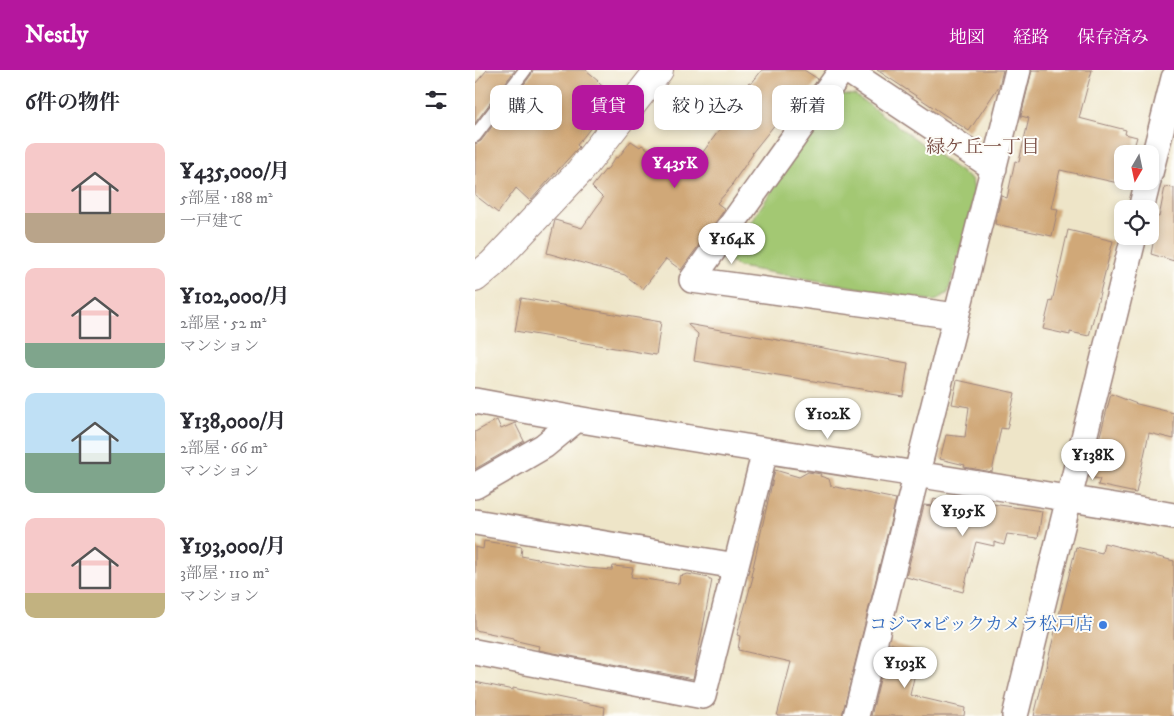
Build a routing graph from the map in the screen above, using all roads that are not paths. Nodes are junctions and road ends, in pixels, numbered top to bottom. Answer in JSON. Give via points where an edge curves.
{"nodes":[{"id":1,"x":525,"y":70,"type":"edge"},
{"id":2,"x":842,"y":70,"type":"edge"},
{"id":3,"x":847,"y":70,"type":"edge"},
{"id":4,"x":1018,"y":70,"type":"edge"},
{"id":5,"x":653,"y":72,"type":"edge"},
{"id":6,"x":1174,"y":78,"type":"edge"},
{"id":7,"x":475,"y":136,"type":"edge"},
{"id":8,"x":1157,"y":145,"type":"edge"},
{"id":9,"x":994,"y":168,"type":"junction"},
{"id":10,"x":1132,"y":245,"type":"edge"},
{"id":11,"x":475,"y":278,"type":"edge"},
{"id":12,"x":956,"y":316,"type":"junction"},
{"id":13,"x":475,"y":401,"type":"edge"},
{"id":14,"x":577,"y":419,"type":"junction"},
{"id":15,"x":765,"y":451,"type":"junction"},
{"id":16,"x":916,"y":475,"type":"junction"},
{"id":17,"x":475,"y":486,"type":"edge"},
{"id":18,"x":1068,"y":498,"type":"junction"},
{"id":19,"x":1174,"y":516,"type":"edge"},
{"id":20,"x":475,"y":522,"type":"edge"},
{"id":21,"x":736,"y":566,"type":"junction"},
{"id":22,"x":475,"y":652,"type":"edge"},
{"id":23,"x":701,"y":706,"type":"edge"},
{"id":24,"x":856,"y":716,"type":"edge"},
{"id":25,"x":1015,"y":716,"type":"edge"}],
"edges":[{"from":1,"to":7,"type":"lane"},
{"from":2,"to":12,"type":"street","via":[[692,280]]},
{"from":3,"to":9,"type":"street"},
{"from":4,"to":9,"type":"street"},
{"from":5,"to":11,"type":"street","via":[[580,171]]},
{"from":6,"to":8,"type":"street"},
{"from":9,"to":12,"type":"street"},
{"from":10,"to":18,"type":"street"},
{"from":12,"to":16,"type":"street"},
{"from":13,"to":14,"type":"street"},
{"from":14,"to":15,"type":"street"},
{"from":14,"to":17,"type":"street","via":[[544,446]]},
{"from":15,"to":16,"type":"street"},
{"from":15,"to":21,"type":"street"},
{"from":16,"to":18,"type":"street"},
{"from":16,"to":24,"type":"street"},
{"from":18,"to":19,"type":"street"},
{"from":18,"to":25,"type":"street"},
{"from":20,"to":21,"type":"street"},
{"from":21,"to":23,"type":"street"},
{"from":22,"to":23,"type":"street"}]}
